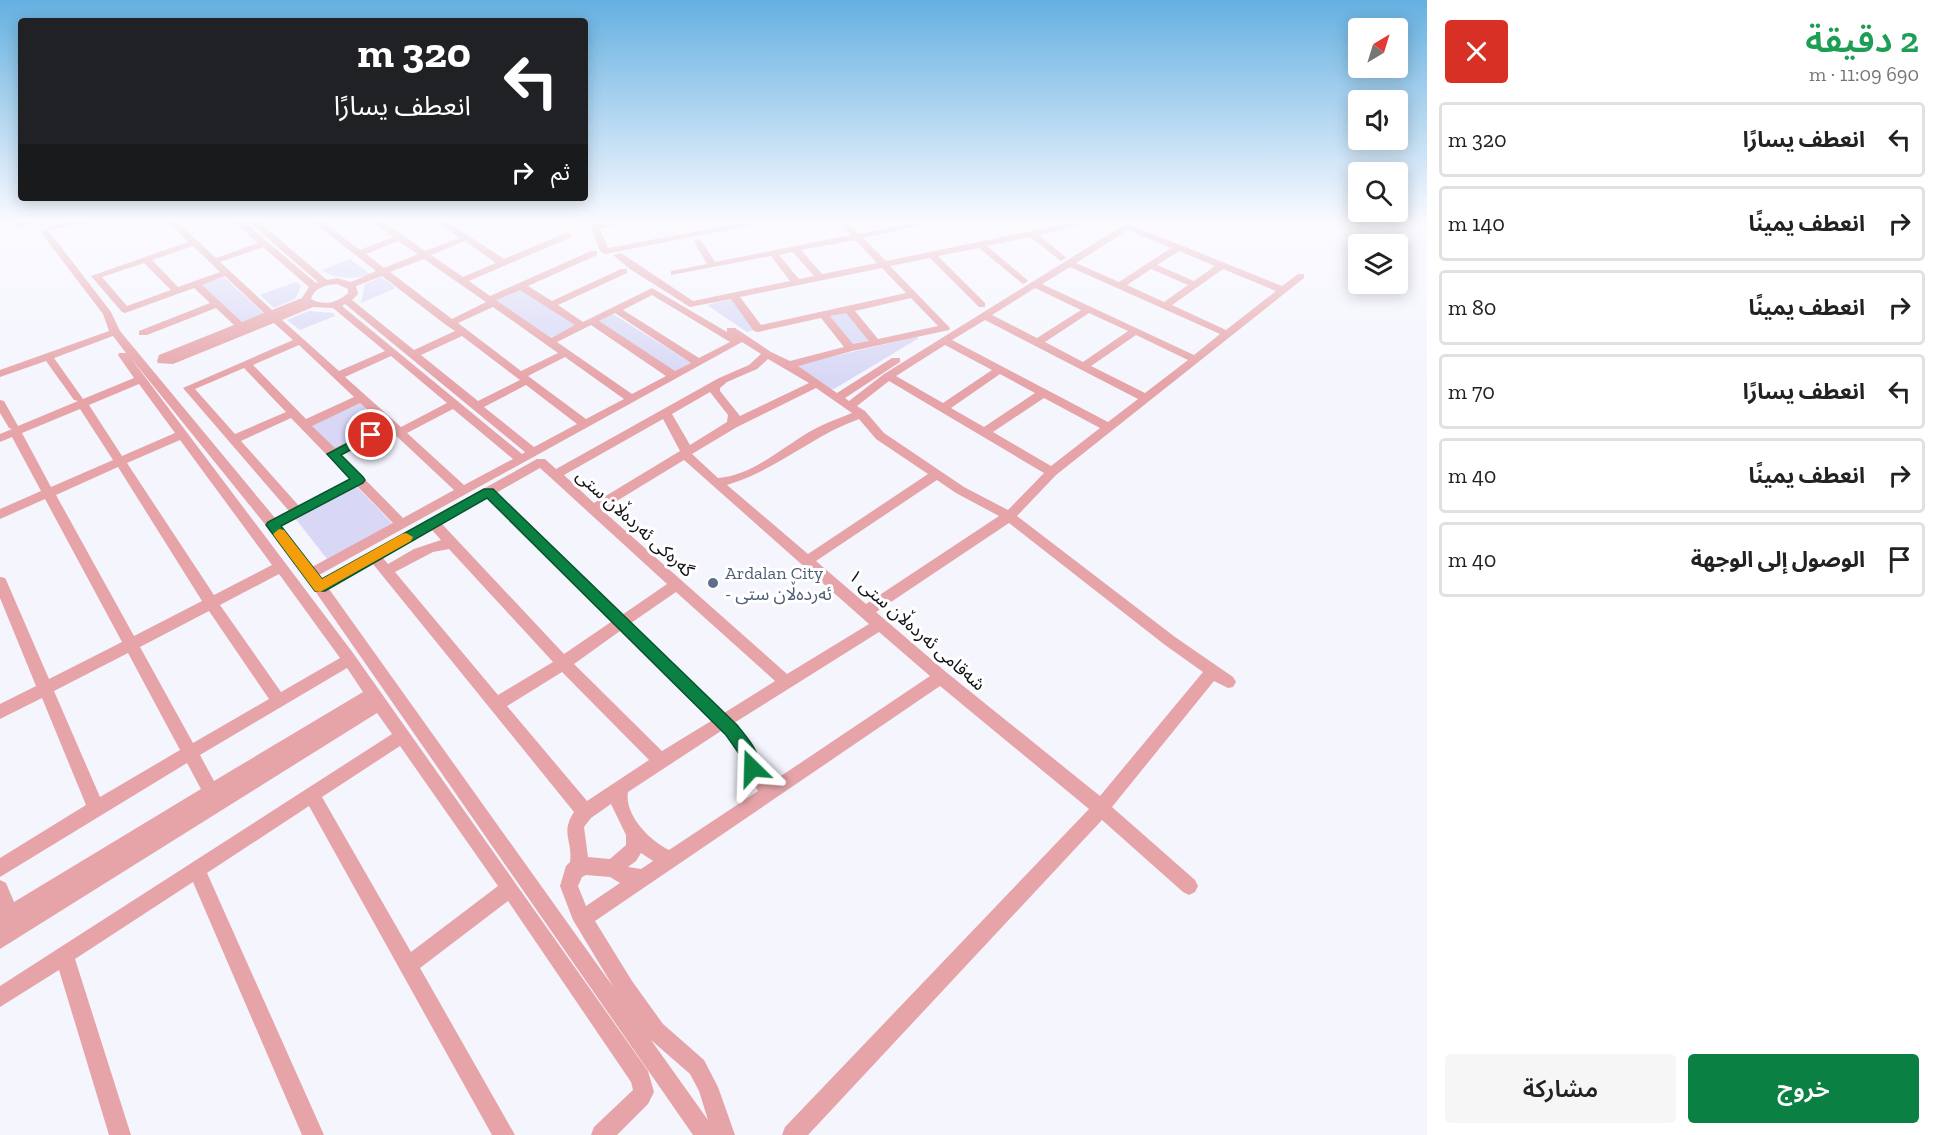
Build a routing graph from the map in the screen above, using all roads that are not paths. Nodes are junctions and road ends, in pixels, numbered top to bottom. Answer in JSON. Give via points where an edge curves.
{"nodes":[{"id":1,"x":80,"y":275,"type":"edge"},
{"id":2,"x":99,"y":275,"type":"edge"},
{"id":3,"x":161,"y":275,"type":"edge"},
{"id":4,"x":220,"y":275,"type":"edge"},
{"id":5,"x":227,"y":275,"type":"edge"},
{"id":6,"x":301,"y":275,"type":"edge"},
{"id":7,"x":316,"y":275,"type":"edge"},
{"id":8,"x":376,"y":275,"type":"edge"},
{"id":9,"x":387,"y":275,"type":"edge"},
{"id":10,"x":453,"y":275,"type":"edge"},
{"id":11,"x":476,"y":275,"type":"edge"},
{"id":12,"x":545,"y":275,"type":"edge"},
{"id":13,"x":615,"y":275,"type":"edge"},
{"id":14,"x":648,"y":275,"type":"edge"},
{"id":15,"x":791,"y":275,"type":"edge"},
{"id":16,"x":818,"y":275,"type":"edge"},
{"id":17,"x":839,"y":275,"type":"edge"},
{"id":18,"x":893,"y":275,"type":"edge"},
{"id":19,"x":951,"y":275,"type":"edge"},
{"id":20,"x":1017,"y":275,"type":"edge"},
{"id":21,"x":1034,"y":275,"type":"edge"},
{"id":22,"x":1046,"y":275,"type":"edge"},
{"id":23,"x":1095,"y":275,"type":"edge"},
{"id":24,"x":1137,"y":275,"type":"edge"},
{"id":25,"x":1172,"y":275,"type":"edge"},
{"id":26,"x":1208,"y":275,"type":"edge"},
{"id":27,"x":1244,"y":275,"type":"edge"},
{"id":28,"x":1301,"y":276,"type":"dead end"},
{"id":29,"x":821,"y":279,"type":"junction"},
{"id":30,"x":1023,"y":280,"type":"junction"},
{"id":31,"x":462,"y":281,"type":"junction"},
{"id":32,"x":325,"y":283,"type":"junction"},
{"id":33,"x":797,"y":283,"type":"junction"},
{"id":34,"x":196,"y":284,"type":"junction"},
{"id":35,"x":1034,"y":284,"type":"junction"},
{"id":36,"x":1194,"y":284,"type":"junction"},
{"id":37,"x":351,"y":285,"type":"junction"},
{"id":38,"x":521,"y":286,"type":"junction"},
{"id":39,"x":1119,"y":286,"type":"junction"},
{"id":40,"x":315,"y":287,"type":"junction"},
{"id":41,"x":1283,"y":290,"type":"junction"},
{"id":42,"x":177,"y":291,"type":"junction"},
{"id":43,"x":1011,"y":293,"type":"junction"},
{"id":44,"x":912,"y":295,"type":"junction"},
{"id":45,"x":734,"y":296,"type":"junction"},
{"id":46,"x":346,"y":300,"type":"junction"},
{"id":47,"x":309,"y":302,"type":"junction"},
{"id":48,"x":491,"y":302,"type":"junction"},
{"id":49,"x":217,"y":304,"type":"junction"},
{"id":50,"x":692,"y":304,"type":"junction"},
{"id":51,"x":335,"y":305,"type":"junction"},
{"id":52,"x":551,"y":305,"type":"junction"},
{"id":53,"x":1164,"y":306,"type":"junction"},
{"id":54,"x":615,"y":309,"type":"junction"},
{"id":55,"x":848,"y":309,"type":"junction"},
{"id":56,"x":1089,"y":309,"type":"junction"},
{"id":57,"x":983,"y":310,"type":"junction"},
{"id":58,"x":824,"y":315,"type":"junction"},
{"id":59,"x":273,"y":317,"type":"junction"},
{"id":60,"x":450,"y":323,"type":"junction"},
{"id":61,"x":587,"y":323,"type":"junction"},
{"id":62,"x":240,"y":326,"type":"junction"},
{"id":63,"x":1135,"y":331,"type":"junction"},
{"id":64,"x":462,"y":332,"type":"junction"},
{"id":65,"x":143,"y":333,"type":"dead end"},
{"id":66,"x":945,"y":334,"type":"junction"},
{"id":67,"x":1228,"y":334,"type":"junction"},
{"id":68,"x":112,"y":335,"type":"junction"},
{"id":69,"x":300,"y":341,"type":"junction"},
{"id":70,"x":550,"y":342,"type":"junction"},
{"id":71,"x":876,"y":342,"type":"junction"},
{"id":72,"x":1038,"y":342,"type":"junction"},
{"id":73,"x":850,"y":348,"type":"junction"},
{"id":74,"x":392,"y":352,"type":"junction"},
{"id":75,"x":566,"y":353,"type":"junction"},
{"id":76,"x":767,"y":354,"type":"junction"},
{"id":77,"x":413,"y":355,"type":"junction"},
{"id":78,"x":1195,"y":359,"type":"junction"},
{"id":79,"x":51,"y":360,"type":"dead end"},
{"id":80,"x":699,"y":363,"type":"junction"},
{"id":81,"x":246,"y":364,"type":"junction"},
{"id":82,"x":789,"y":365,"type":"junction"},
{"id":83,"x":1084,"y":366,"type":"junction"},
{"id":84,"x":1000,"y":369,"type":"junction"},
{"id":85,"x":0,"y":374,"type":"edge"},
{"id":86,"x":139,"y":376,"type":"junction"},
{"id":87,"x":338,"y":376,"type":"junction"},
{"id":88,"x":675,"y":376,"type":"junction"},
{"id":89,"x":888,"y":376,"type":"junction"},
{"id":90,"x":524,"y":378,"type":"junction"},
{"id":91,"x":720,"y":382,"type":"junction"},
{"id":92,"x":816,"y":384,"type":"junction"},
{"id":93,"x":707,"y":390,"type":"junction"},
{"id":94,"x":1043,"y":393,"type":"junction"},
{"id":95,"x":361,"y":398,"type":"junction"},
{"id":96,"x":837,"y":398,"type":"junction"},
{"id":97,"x":632,"y":399,"type":"junction"},
{"id":98,"x":1147,"y":399,"type":"junction"},
{"id":99,"x":81,"y":401,"type":"junction"},
{"id":100,"x":0,"y":404,"type":"edge"},
{"id":101,"x":454,"y":404,"type":"junction"},
{"id":102,"x":477,"y":406,"type":"junction"},
{"id":103,"x":727,"y":408,"type":"junction"},
{"id":104,"x":943,"y":408,"type":"junction"},
{"id":105,"x":670,"y":411,"type":"junction"},
{"id":106,"x":855,"y":411,"type":"junction"},
{"id":107,"x":292,"y":413,"type":"junction"},
{"id":108,"x":585,"y":424,"type":"junction"},
{"id":109,"x":733,"y":424,"type":"junction"},
{"id":110,"x":304,"y":425,"type":"junction"},
{"id":111,"x":14,"y":428,"type":"junction"},
{"id":112,"x":1109,"y":428,"type":"junction"},
{"id":113,"x":394,"y":429,"type":"junction"},
{"id":114,"x":0,"y":430,"type":"edge"},
{"id":115,"x":984,"y":433,"type":"junction"},
{"id":116,"x":183,"y":434,"type":"junction"},
{"id":117,"x":0,"y":438,"type":"edge"},
{"id":118,"x":234,"y":439,"type":"junction"},
{"id":119,"x":685,"y":453,"type":"junction"},
{"id":120,"x":333,"y":454,"type":"junction"},
{"id":121,"x":537,"y":457,"type":"junction"},
{"id":122,"x":521,"y":459,"type":"junction"},
{"id":123,"x":120,"y":462,"type":"junction"},
{"id":124,"x":1052,"y":472,"type":"junction"},
{"id":125,"x":937,"y":474,"type":"junction"},
{"id":126,"x":555,"y":475,"type":"junction"},
{"id":127,"x":359,"y":480,"type":"junction"},
{"id":128,"x":715,"y":482,"type":"junction"},
{"id":129,"x":463,"y":491,"type":"junction"},
{"id":130,"x":50,"y":492,"type":"junction"},
{"id":131,"x":488,"y":492,"type":"junction"},
{"id":132,"x":594,"y":509,"type":"junction"},
{"id":133,"x":297,"y":512,"type":"junction"},
{"id":134,"x":0,"y":514,"type":"edge"},
{"id":135,"x":1009,"y":516,"type":"junction"},
{"id":136,"x":433,"y":523,"type":"junction"},
{"id":137,"x":401,"y":524,"type":"junction"},
{"id":138,"x":273,"y":525,"type":"junction"},
{"id":139,"x":453,"y":544,"type":"junction"},
{"id":140,"x":374,"y":556,"type":"junction"},
{"id":141,"x":807,"y":561,"type":"junction"},
{"id":142,"x":281,"y":567,"type":"junction"},
{"id":143,"x":386,"y":571,"type":"junction"},
{"id":144,"x":315,"y":580,"type":"junction"},
{"id":145,"x":0,"y":582,"type":"edge"},
{"id":146,"x":676,"y":585,"type":"junction"},
{"id":147,"x":211,"y":603,"type":"junction"},
{"id":148,"x":865,"y":612,"type":"junction"},
{"id":149,"x":622,"y":622,"type":"junction"},
{"id":150,"x":879,"y":624,"type":"junction"},
{"id":151,"x":130,"y":645,"type":"junction"},
{"id":152,"x":348,"y":657,"type":"junction"},
{"id":153,"x":563,"y":663,"type":"junction"},
{"id":154,"x":1213,"y":671,"type":"junction"},
{"id":155,"x":941,"y":677,"type":"junction"},
{"id":156,"x":1228,"y":681,"type":"dead end"},
{"id":157,"x":786,"y":682,"type":"junction"},
{"id":158,"x":46,"y":688,"type":"junction"},
{"id":159,"x":280,"y":702,"type":"junction"},
{"id":160,"x":497,"y":704,"type":"junction"},
{"id":161,"x":0,"y":712,"type":"edge"},
{"id":162,"x":724,"y":723,"type":"junction"},
{"id":163,"x":402,"y":736,"type":"junction"},
{"id":164,"x":190,"y":754,"type":"junction"},
{"id":165,"x":660,"y":760,"type":"junction"},
{"id":166,"x":621,"y":787,"type":"junction"},
{"id":167,"x":211,"y":791,"type":"junction"},
{"id":168,"x":771,"y":791,"type":"junction"},
{"id":169,"x":311,"y":794,"type":"junction"},
{"id":170,"x":96,"y":808,"type":"junction"},
{"id":171,"x":1101,"y":808,"type":"junction"},
{"id":172,"x":585,"y":812,"type":"junction"},
{"id":173,"x":635,"y":834,"type":"junction"},
{"id":174,"x":670,"y":860,"type":"junction"},
{"id":175,"x":0,"y":868,"type":"edge"},
{"id":176,"x":613,"y":868,"type":"junction"},
{"id":177,"x":196,"y":869,"type":"junction"},
{"id":178,"x":573,"y":871,"type":"junction"},
{"id":179,"x":643,"y":878,"type":"junction"},
{"id":180,"x":1189,"y":886,"type":"dead end"},
{"id":181,"x":510,"y":888,"type":"junction"},
{"id":182,"x":0,"y":889,"type":"edge"},
{"id":183,"x":584,"y":918,"type":"junction"},
{"id":184,"x":6,"y":927,"type":"edge"},
{"id":185,"x":64,"y":955,"type":"junction"},
{"id":186,"x":408,"y":966,"type":"junction"},
{"id":187,"x":0,"y":997,"type":"edge"},
{"id":188,"x":120,"y":1135,"type":"edge"},
{"id":189,"x":313,"y":1135,"type":"edge"},
{"id":190,"x":504,"y":1135,"type":"edge"},
{"id":191,"x":602,"y":1135,"type":"edge"},
{"id":192,"x":706,"y":1135,"type":"edge"},
{"id":193,"x":724,"y":1135,"type":"edge"},
{"id":194,"x":793,"y":1135,"type":"edge"}],
"edges":[{"from":1,"to":68,"type":"street","via":[[108,314]]},
{"from":2,"to":42,"type":"street","via":[[96,276],[125,310]]},
{"from":3,"to":42,"type":"street"},
{"from":4,"to":34,"type":"street"},
{"from":5,"to":59,"type":"street"},
{"from":6,"to":40,"type":"street"},
{"from":7,"to":32,"type":"street"},
{"from":8,"to":37,"type":"street"},
{"from":9,"to":60,"type":"street"},
{"from":10,"to":31,"type":"street"},
{"from":11,"to":31,"type":"street"},
{"from":12,"to":38,"type":"street"},
{"from":13,"to":52,"type":"street"},
{"from":14,"to":50,"type":"street"},
{"from":15,"to":33,"type":"street"},
{"from":16,"to":29,"type":"street"},
{"from":17,"to":29,"type":"street"},
{"from":18,"to":44,"type":"street"},
{"from":19,"to":57,"type":"street"},
{"from":20,"to":30,"type":"street"},
{"from":21,"to":30,"type":"street"},
{"from":22,"to":35,"type":"street"},
{"from":23,"to":39,"type":"street"},
{"from":24,"to":39,"type":"street"},
{"from":25,"to":36,"type":"street"},
{"from":26,"to":36,"type":"street"},
{"from":27,"to":41,"type":"street"},
{"from":28,"to":41,"type":"street"},
{"from":29,"to":33,"type":"street"},
{"from":30,"to":43,"type":"street"},
{"from":31,"to":48,"type":"street"},
{"from":32,"to":37,"type":"street"},
{"from":32,"to":40,"type":"street"},
{"from":33,"to":45,"type":"street"},
{"from":34,"to":42,"type":"street"},
{"from":34,"to":49,"type":"street"},
{"from":35,"to":43,"type":"street"},
{"from":35,"to":56,"type":"street"},
{"from":36,"to":53,"type":"street"},
{"from":37,"to":46,"type":"street","via":[[353,294]]},
{"from":38,"to":48,"type":"street"},
{"from":38,"to":52,"type":"street"},
{"from":39,"to":53,"type":"street"},
{"from":40,"to":47,"type":"street","via":[[308,292]]},
{"from":41,"to":67,"type":"street"},
{"from":43,"to":57,"type":"street"},
{"from":44,"to":55,"type":"street"},
{"from":44,"to":66,"type":"street"},
{"from":45,"to":50,"type":"street"},
{"from":45,"to":58,"type":"street","via":[[758,329]]},
{"from":46,"to":51,"type":"street"},
{"from":46,"to":77,"type":"street","name":"گەرەکی ئەردەڵان ستی"},
{"from":47,"to":51,"type":"street"},
{"from":47,"to":59,"type":"street"},
{"from":48,"to":60,"type":"street"},
{"from":48,"to":70,"type":"street"},
{"from":49,"to":62,"type":"street"},
{"from":49,"to":65,"type":"street"},
{"from":50,"to":76,"type":"street"},
{"from":51,"to":74,"type":"street"},
{"from":52,"to":61,"type":"street"},
{"from":53,"to":67,"type":"street"},
{"from":54,"to":61,"type":"street"},
{"from":54,"to":80,"type":"street"},
{"from":54,"to":80,"type":"street","via":[[652,291],[736,342]]},
{"from":55,"to":58,"type":"street"},
{"from":55,"to":71,"type":"street"},
{"from":56,"to":63,"type":"street"},
{"from":56,"to":72,"type":"street"},
{"from":57,"to":66,"type":"street"},
{"from":57,"to":72,"type":"street"},
{"from":58,"to":73,"type":"street"},
{"from":59,"to":62,"type":"street"},
{"from":59,"to":62,"type":"street","via":[[169,362],[162,361],[163,357]]},
{"from":59,"to":69,"type":"street"},
{"from":60,"to":64,"type":"street"},
{"from":61,"to":70,"type":"street"},
{"from":61,"to":88,"type":"street"},
{"from":63,"to":78,"type":"street"},
{"from":63,"to":83,"type":"street"},
{"from":64,"to":77,"type":"street"},
{"from":64,"to":90,"type":"street"},
{"from":66,"to":71,"type":"street"},
{"from":66,"to":84,"type":"street"},
{"from":66,"to":89,"type":"street"},
{"from":66,"to":96,"type":"street"},
{"from":67,"to":78,"type":"street"},
{"from":68,"to":85,"type":"street"},
{"from":68,"to":86,"type":"street"},
{"from":68,"to":138,"type":"street"},
{"from":69,"to":81,"type":"street"},
{"from":69,"to":87,"type":"street"},
{"from":70,"to":75,"type":"street"},
{"from":71,"to":73,"type":"street"},
{"from":72,"to":83,"type":"street"},
{"from":73,"to":82,"type":"street"},
{"from":74,"to":87,"type":"street"},
{"from":74,"to":101,"type":"street"},
{"from":75,"to":90,"type":"street"},
{"from":75,"to":97,"type":"street"},
{"from":76,"to":82,"type":"street"},
{"from":76,"to":91,"type":"street","via":[[759,363]]},
{"from":77,"to":102,"type":"street","name":"گەرەکی ئەردەڵان ستی"},
{"from":78,"to":98,"type":"street"},
{"from":79,"to":99,"type":"street"},
{"from":80,"to":88,"type":"street"},
{"from":81,"to":107,"type":"street"},
{"from":81,"to":118,"type":"street","via":[[188,388]]},
{"from":82,"to":92,"type":"street"},
{"from":83,"to":98,"type":"street"},
{"from":84,"to":94,"type":"street"},
{"from":84,"to":104,"type":"street"},
{"from":86,"to":99,"type":"street"},
{"from":86,"to":116,"type":"street"},
{"from":87,"to":95,"type":"street"},
{"from":88,"to":97,"type":"street"},
{"from":89,"to":104,"type":"street"},
{"from":89,"to":106,"type":"street"},
{"from":90,"to":102,"type":"street"},
{"from":90,"to":108,"type":"street"},
{"from":91,"to":93,"type":"street"},
{"from":91,"to":103,"type":"street","via":[[715,392]]},
{"from":92,"to":96,"type":"street"},
{"from":92,"to":109,"type":"street"},
{"from":93,"to":103,"type":"street","via":[[712,400]]},
{"from":93,"to":105,"type":"street"},
{"from":94,"to":112,"type":"street"},
{"from":94,"to":115,"type":"street"},
{"from":95,"to":110,"type":"street"},
{"from":95,"to":113,"type":"street"},
{"from":96,"to":106,"type":"street"},
{"from":97,"to":108,"type":"street"},
{"from":98,"to":112,"type":"street"},
{"from":99,"to":111,"type":"street"},
{"from":99,"to":123,"type":"street"},
{"from":100,"to":111,"type":"street"},
{"from":101,"to":113,"type":"street"},
{"from":101,"to":122,"type":"street"},
{"from":102,"to":121,"type":"street","name":"گەرەکی ئەردەڵان ستی"},
{"from":103,"to":109,"type":"street","via":[[734,415]]},
{"from":104,"to":115,"type":"street"},
{"from":105,"to":119,"type":"street"},
{"from":105,"to":126,"type":"street"},
{"from":106,"to":125,"type":"street","via":[[880,436]]},
{"from":106,"to":128,"type":"street","via":[[727,483]]},
{"from":107,"to":110,"type":"street"},
{"from":107,"to":118,"type":"street"},
{"from":108,"to":121,"type":"street"},
{"from":109,"to":119,"type":"street"},
{"from":110,"to":120,"type":"street"},
{"from":111,"to":114,"type":"street"},
{"from":111,"to":117,"type":"street"},
{"from":111,"to":130,"type":"street"},
{"from":112,"to":124,"type":"street"},
{"from":113,"to":120,"type":"street"},
{"from":113,"to":129,"type":"street"},
{"from":115,"to":124,"type":"street"},
{"from":116,"to":123,"type":"street"},
{"from":116,"to":142,"type":"street"},
{"from":118,"to":133,"type":"street"},
{"from":119,"to":128,"type":"street","name":"شەقامی ئەردەڵان ستی ١"},
{"from":119,"to":132,"type":"street"},
{"from":120,"to":127,"type":"street"},
{"from":121,"to":122,"type":"street"},
{"from":121,"to":126,"type":"street","name":"گەرەکی ئەردەڵان ستی"},
{"from":121,"to":131,"type":"street"},
{"from":122,"to":129,"type":"street"},
{"from":123,"to":130,"type":"street"},
{"from":123,"to":147,"type":"street"},
{"from":124,"to":135,"type":"street"},
{"from":125,"to":135,"type":"street"},
{"from":125,"to":141,"type":"street"},
{"from":126,"to":132,"type":"street","name":"گەرەکی ئەردەڵان ستی"},
{"from":127,"to":133,"type":"street"},
{"from":127,"to":137,"type":"street"},
{"from":128,"to":141,"type":"street","name":"شەقامی ئەردەڵان ستی ١"},
{"from":129,"to":137,"type":"street"},
{"from":130,"to":134,"type":"street"},
{"from":130,"to":151,"type":"street"},
{"from":131,"to":136,"type":"street"},
{"from":131,"to":149,"type":"street"},
{"from":132,"to":146,"type":"street","name":"گەرەکی ئەردەڵان ستی"},
{"from":133,"to":138,"type":"street"},
{"from":135,"to":148,"type":"street"},
{"from":135,"to":154,"type":"street"},
{"from":136,"to":139,"type":"street"},
{"from":136,"to":140,"type":"street"},
{"from":137,"to":144,"type":"street"},
{"from":138,"to":144,"type":"street"},
{"from":139,"to":143,"type":"street","via":[[432,547]]},
{"from":139,"to":153,"type":"street"},
{"from":140,"to":143,"type":"street"},
{"from":140,"to":144,"type":"street"},
{"from":141,"to":148,"type":"street","name":"شەقامی ئەردەڵان ستی ١"},
{"from":142,"to":147,"type":"street"},
{"from":142,"to":152,"type":"street"},
{"from":143,"to":160,"type":"street"},
{"from":144,"to":192,"type":"street"},
{"from":145,"to":158,"type":"street"},
{"from":146,"to":149,"type":"street"},
{"from":146,"to":157,"type":"street","name":"گەرەکی ئەردەڵان ستی"},
{"from":147,"to":151,"type":"street"},
{"from":147,"to":159,"type":"street"},
{"from":148,"to":150,"type":"street","name":"شەقامی ئەردەڵان ستی ١"},
{"from":149,"to":153,"type":"street"},
{"from":149,"to":162,"type":"street"},
{"from":150,"to":155,"type":"street","name":"شەقامی ئەردەڵان ستی ١"},
{"from":150,"to":157,"type":"street"},
{"from":151,"to":158,"type":"street"},
{"from":151,"to":164,"type":"street"},
{"from":152,"to":159,"type":"street"},
{"from":152,"to":163,"type":"street"},
{"from":153,"to":160,"type":"street"},
{"from":153,"to":165,"type":"street"},
{"from":154,"to":156,"type":"street"},
{"from":154,"to":171,"type":"street"},
{"from":155,"to":168,"type":"street"},
{"from":155,"to":171,"type":"street","name":"شەقامی ئەردەڵان ستی ١"},
{"from":157,"to":162,"type":"street"},
{"from":158,"to":161,"type":"street"},
{"from":158,"to":170,"type":"street"},
{"from":159,"to":164,"type":"street"},
{"from":160,"to":172,"type":"street"},
{"from":162,"to":165,"type":"street"},
{"from":162,"to":168,"type":"street","via":[[748,752],[757,779]]},
{"from":163,"to":169,"type":"street"},
{"from":163,"to":181,"type":"street"},
{"from":164,"to":167,"type":"street"},
{"from":164,"to":170,"type":"street"},
{"from":165,"to":166,"type":"street"},
{"from":166,"to":172,"type":"street"},
{"from":166,"to":173,"type":"street","via":[[618,802]]},
{"from":167,"to":184,"type":"street"},
{"from":167,"to":184,"type":"street","via":[[361,700],[372,700],[373,707],[368,711]]},
{"from":168,"to":174,"type":"street"},
{"from":169,"to":177,"type":"street"},
{"from":169,"to":186,"type":"street"},
{"from":170,"to":175,"type":"street"},
{"from":171,"to":180,"type":"street","name":"شەقامی ئەردەڵان ستی ١"},
{"from":171,"to":194,"type":"street"},
{"from":172,"to":178,"type":"street","via":[[574,828],[579,862]]},
{"from":173,"to":174,"type":"street","via":[[652,851]]},
{"from":173,"to":176,"type":"street","via":[[635,847],[630,855]]},
{"from":174,"to":179,"type":"street"},
{"from":176,"to":178,"type":"street","via":[[585,866]]},
{"from":176,"to":179,"type":"street","via":[[627,877]]},
{"from":177,"to":185,"type":"street"},
{"from":177,"to":189,"type":"street"},
{"from":178,"to":183,"type":"street","via":[[569,885]]},
{"from":179,"to":183,"type":"street"},
{"from":181,"to":186,"type":"street"},
{"from":181,"to":191,"type":"street","via":[[644,1086],[641,1097]]},
{"from":182,"to":184,"type":"street"},
{"from":183,"to":193,"type":"street","via":[[625,988],[657,1030],[697,1067]]},
{"from":185,"to":187,"type":"street"},
{"from":185,"to":188,"type":"street"},
{"from":186,"to":190,"type":"street"}]}
